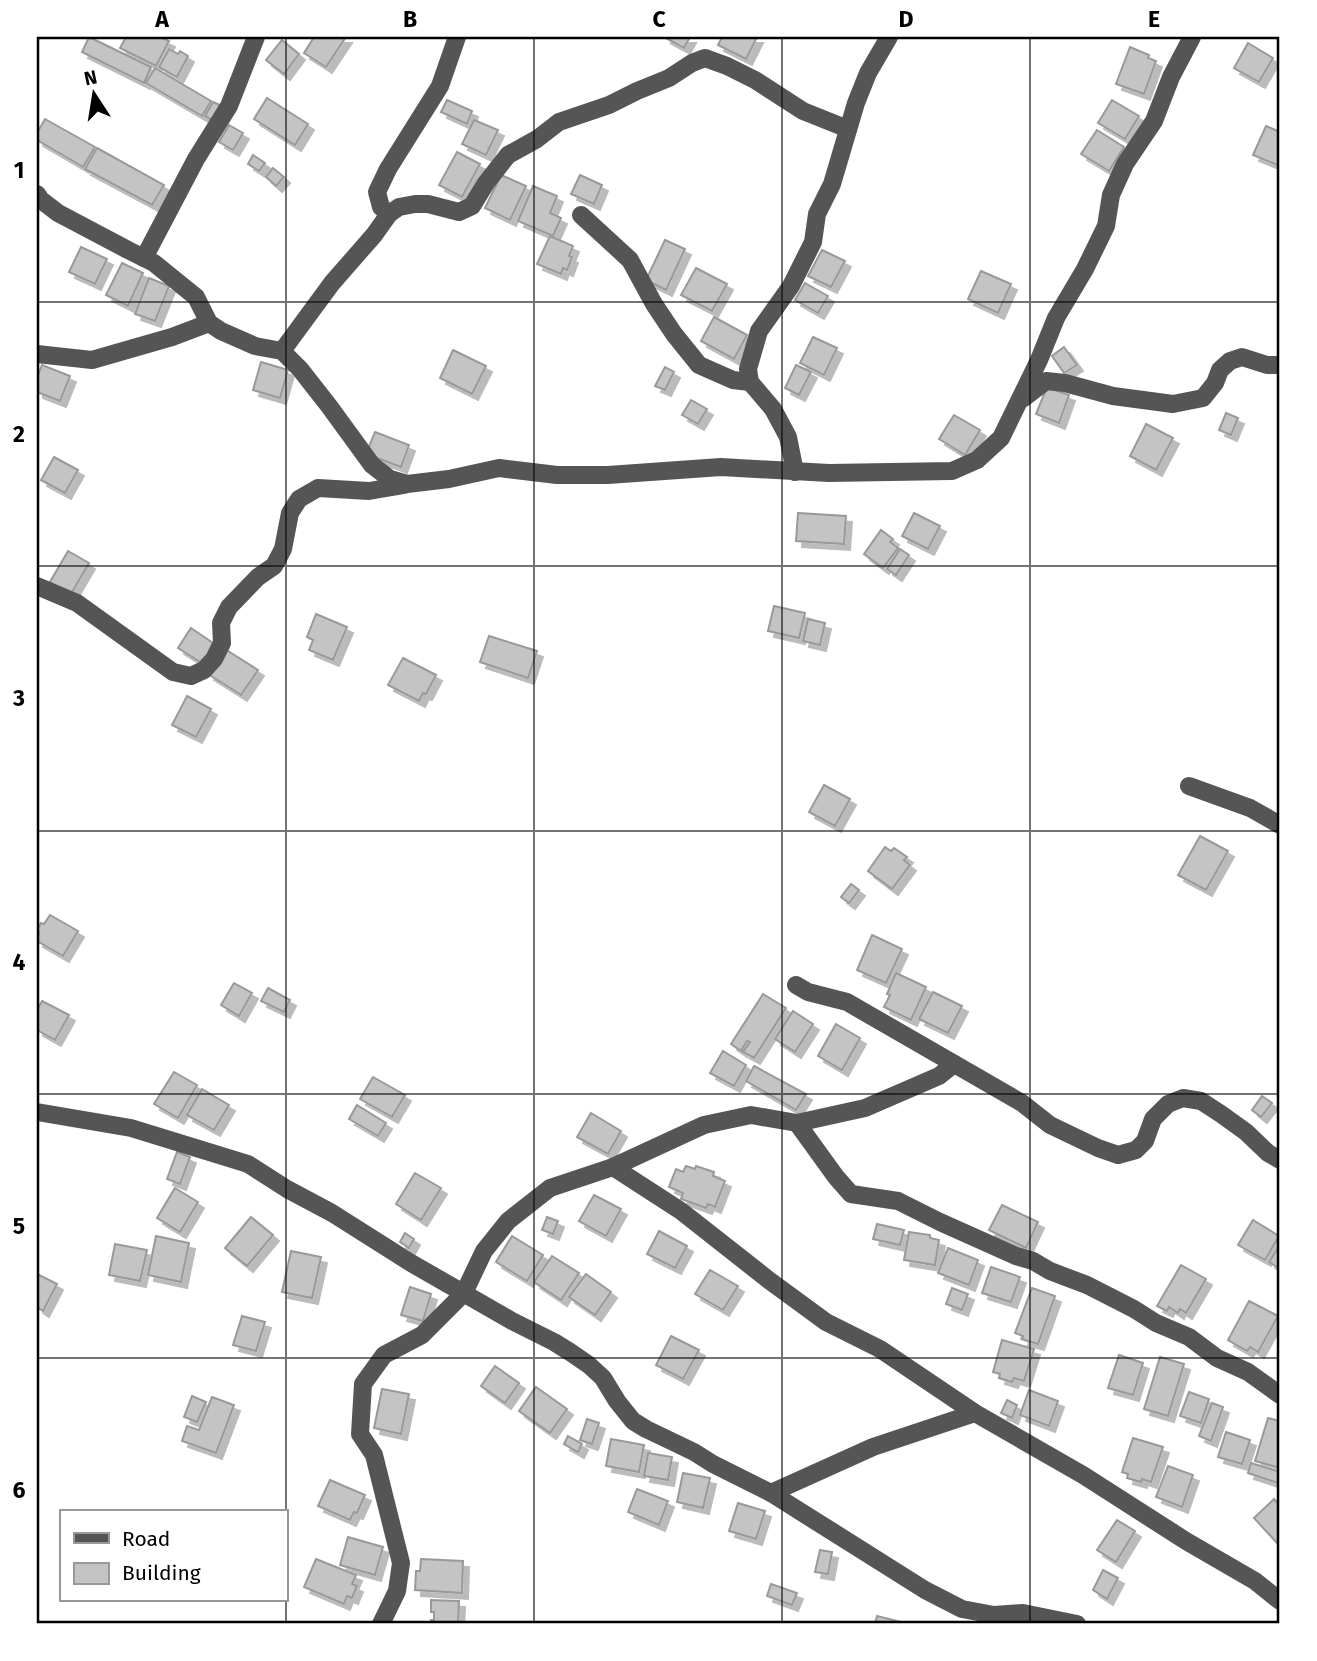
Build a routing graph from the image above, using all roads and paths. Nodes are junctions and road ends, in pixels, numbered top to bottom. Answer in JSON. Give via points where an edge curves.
{"nodes":[{"id":1,"x":256,"y":37,"type":"edge"},
{"id":2,"x":457,"y":37,"type":"edge"},
{"id":3,"x":889,"y":37,"type":"edge"},
{"id":4,"x":1192,"y":37,"type":"edge"},
{"id":5,"x":848,"y":129,"type":"junction"},
{"id":6,"x":37,"y":194,"type":"edge"},
{"id":7,"x":389,"y":214,"type":"junction"},
{"id":8,"x":581,"y":215,"type":"dead end"},
{"id":9,"x":144,"y":258,"type":"junction"},
{"id":10,"x":209,"y":323,"type":"junction"},
{"id":11,"x":282,"y":351,"type":"junction"},
{"id":12,"x":37,"y":355,"type":"edge"},
{"id":13,"x":1280,"y":365,"type":"edge"},
{"id":14,"x":750,"y":382,"type":"junction"},
{"id":15,"x":1019,"y":403,"type":"junction"},
{"id":16,"x":794,"y":472,"type":"junction"},
{"id":17,"x":407,"y":484,"type":"junction"},
{"id":18,"x":37,"y":586,"type":"edge"},
{"id":19,"x":1189,"y":786,"type":"dead end"},
{"id":20,"x":1280,"y":825,"type":"edge"},
{"id":21,"x":796,"y":985,"type":"dead end"},
{"id":22,"x":954,"y":1064,"type":"junction"},
{"id":23,"x":37,"y":1112,"type":"edge"},
{"id":24,"x":797,"y":1122,"type":"junction"},
{"id":25,"x":1280,"y":1160,"type":"edge"},
{"id":26,"x":613,"y":1167,"type":"junction"},
{"id":27,"x":464,"y":1293,"type":"junction"},
{"id":28,"x":1278,"y":1389,"type":"edge"},
{"id":29,"x":975,"y":1413,"type":"junction"},
{"id":30,"x":771,"y":1493,"type":"junction"},
{"id":31,"x":1280,"y":1601,"type":"edge"},
{"id":32,"x":381,"y":1624,"type":"edge"},
{"id":33,"x":1077,"y":1624,"type":"edge"}],
"edges":[{"from":1,"to":9,"type":"street","via":[[229,106]]},
{"from":2,"to":7,"type":"street","via":[[440,86],[377,192],[381,208]]},
{"from":3,"to":5,"type":"street","via":[[868,73]]},
{"from":4,"to":15,"type":"street","via":[[1154,121],[1125,164],[1111,195],[1106,226],[1056,317]]},
{"from":5,"to":7,"type":"street","via":[[803,111],[755,80],[705,58],[609,105],[559,122],[508,155],[472,206],[459,212],[415,204]]},
{"from":5,"to":14,"type":"street","via":[[832,184],[817,214],[813,242],[791,286],[759,331],[748,369]]},
{"from":6,"to":9,"type":"street","via":[[58,213]]},
{"from":7,"to":11,"type":"street"},
{"from":8,"to":14,"type":"street","via":[[630,260],[674,334],[699,365]]},
{"from":9,"to":10,"type":"street","via":[[196,297]]},
{"from":10,"to":11,"type":"street","via":[[255,346]]},
{"from":10,"to":12,"type":"street","via":[[92,360]]},
{"from":11,"to":17,"type":"street","via":[[372,465],[390,479]]},
{"from":13,"to":15,"type":"street","via":[[1241,357],[1220,370],[1203,398],[1173,404],[1046,382]]},
{"from":14,"to":16,"type":"street","via":[[788,436]]},
{"from":15,"to":16,"type":"street","via":[[1001,438],[977,460],[952,471]]},
{"from":16,"to":17,"type":"street","via":[[721,467],[557,475],[499,468]]},
{"from":17,"to":18,"type":"street","via":[[369,491],[318,488],[299,499],[290,513],[283,549],[274,566],[229,607],[214,659],[191,676],[173,672],[77,603]]},
{"from":19,"to":20,"type":"street","via":[[1251,807]]},
{"from":21,"to":22,"type":"street","via":[[848,1002]]},
{"from":22,"to":24,"type":"street","via":[[939,1076],[865,1108]]},
{"from":22,"to":25,"type":"street","via":[[1022,1102],[1050,1125],[1118,1155],[1136,1150],[1145,1141],[1153,1119],[1168,1104],[1183,1098],[1201,1101]]},
{"from":23,"to":27,"type":"street","via":[[131,1128],[248,1164]]},
{"from":24,"to":26,"type":"street","via":[[751,1115],[704,1125]]},
{"from":24,"to":28,"type":"street","via":[[850,1194],[898,1200],[1087,1285]]},
{"from":26,"to":27,"type":"street","via":[[550,1188],[508,1221],[484,1251]]},
{"from":26,"to":29,"type":"street","via":[[681,1211],[826,1322],[880,1349]]},
{"from":27,"to":30,"type":"street","via":[[589,1365],[633,1421]]},
{"from":27,"to":32,"type":"street","via":[[422,1335],[384,1355],[363,1384],[360,1434],[374,1455],[401,1563],[397,1591]]},
{"from":29,"to":30,"type":"street","via":[[873,1447]]},
{"from":29,"to":31,"type":"street","via":[[1255,1581]]},
{"from":30,"to":33,"type":"street","via":[[962,1609],[994,1615],[1023,1613]]}]}
